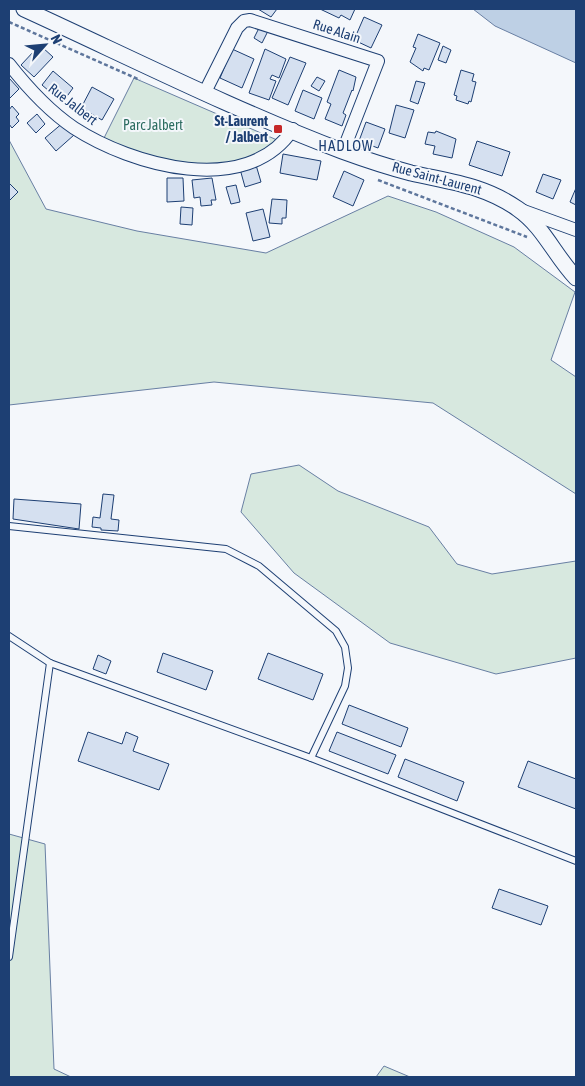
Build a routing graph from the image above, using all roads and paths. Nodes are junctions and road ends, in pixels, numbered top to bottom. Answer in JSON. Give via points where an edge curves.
{"nodes":[{"id":1,"x":24,"y":9,"type":"edge"},
{"id":2,"x":9,"y":64,"type":"edge"},
{"id":3,"x":205,"y":92,"type":"junction"},
{"id":4,"x":292,"y":130,"type":"junction"},
{"id":5,"x":343,"y":151,"type":"junction"},
{"id":6,"x":519,"y":209,"type":"junction"},
{"id":7,"x":576,"y":230,"type":"edge"},
{"id":8,"x":576,"y":278,"type":"edge"},
{"id":9,"x":9,"y":526,"type":"edge"},
{"id":10,"x":9,"y":636,"type":"edge"},
{"id":11,"x":50,"y":663,"type":"junction"},
{"id":12,"x":311,"y":758,"type":"junction"},
{"id":13,"x":576,"y":861,"type":"edge"},
{"id":14,"x":9,"y":957,"type":"edge"}],
"edges":[{"from":1,"to":3,"type":"street","name":"Rue Saint-Laurent"},
{"from":2,"to":4,"type":"street","name":"Rue Jalbert","via":[[27,86],[73,127],[101,144],[176,167],[232,168],[275,151]]},
{"from":3,"to":4,"type":"street","name":"Rue Saint-Laurent"},
{"from":3,"to":5,"type":"street","name":"Rue Alain","via":[[237,28],[244,21],[259,22],[378,61]]},
{"from":4,"to":5,"type":"street","name":"Rue Saint-Laurent"},
{"from":5,"to":6,"type":"street","name":"Rue Saint-Laurent","via":[[409,172],[474,186]]},
{"from":6,"to":7,"type":"street"},
{"from":6,"to":8,"type":"street","name":"Rue Saint-Laurent","via":[[545,236]]},
{"from":9,"to":12,"type":"lane","via":[[226,549],[259,566],[336,631],[345,647],[348,668],[345,686]]},
{"from":10,"to":11,"type":"lane"},
{"from":11,"to":12,"type":"lane"},
{"from":11,"to":14,"type":"lane"},
{"from":12,"to":13,"type":"lane"}]}
